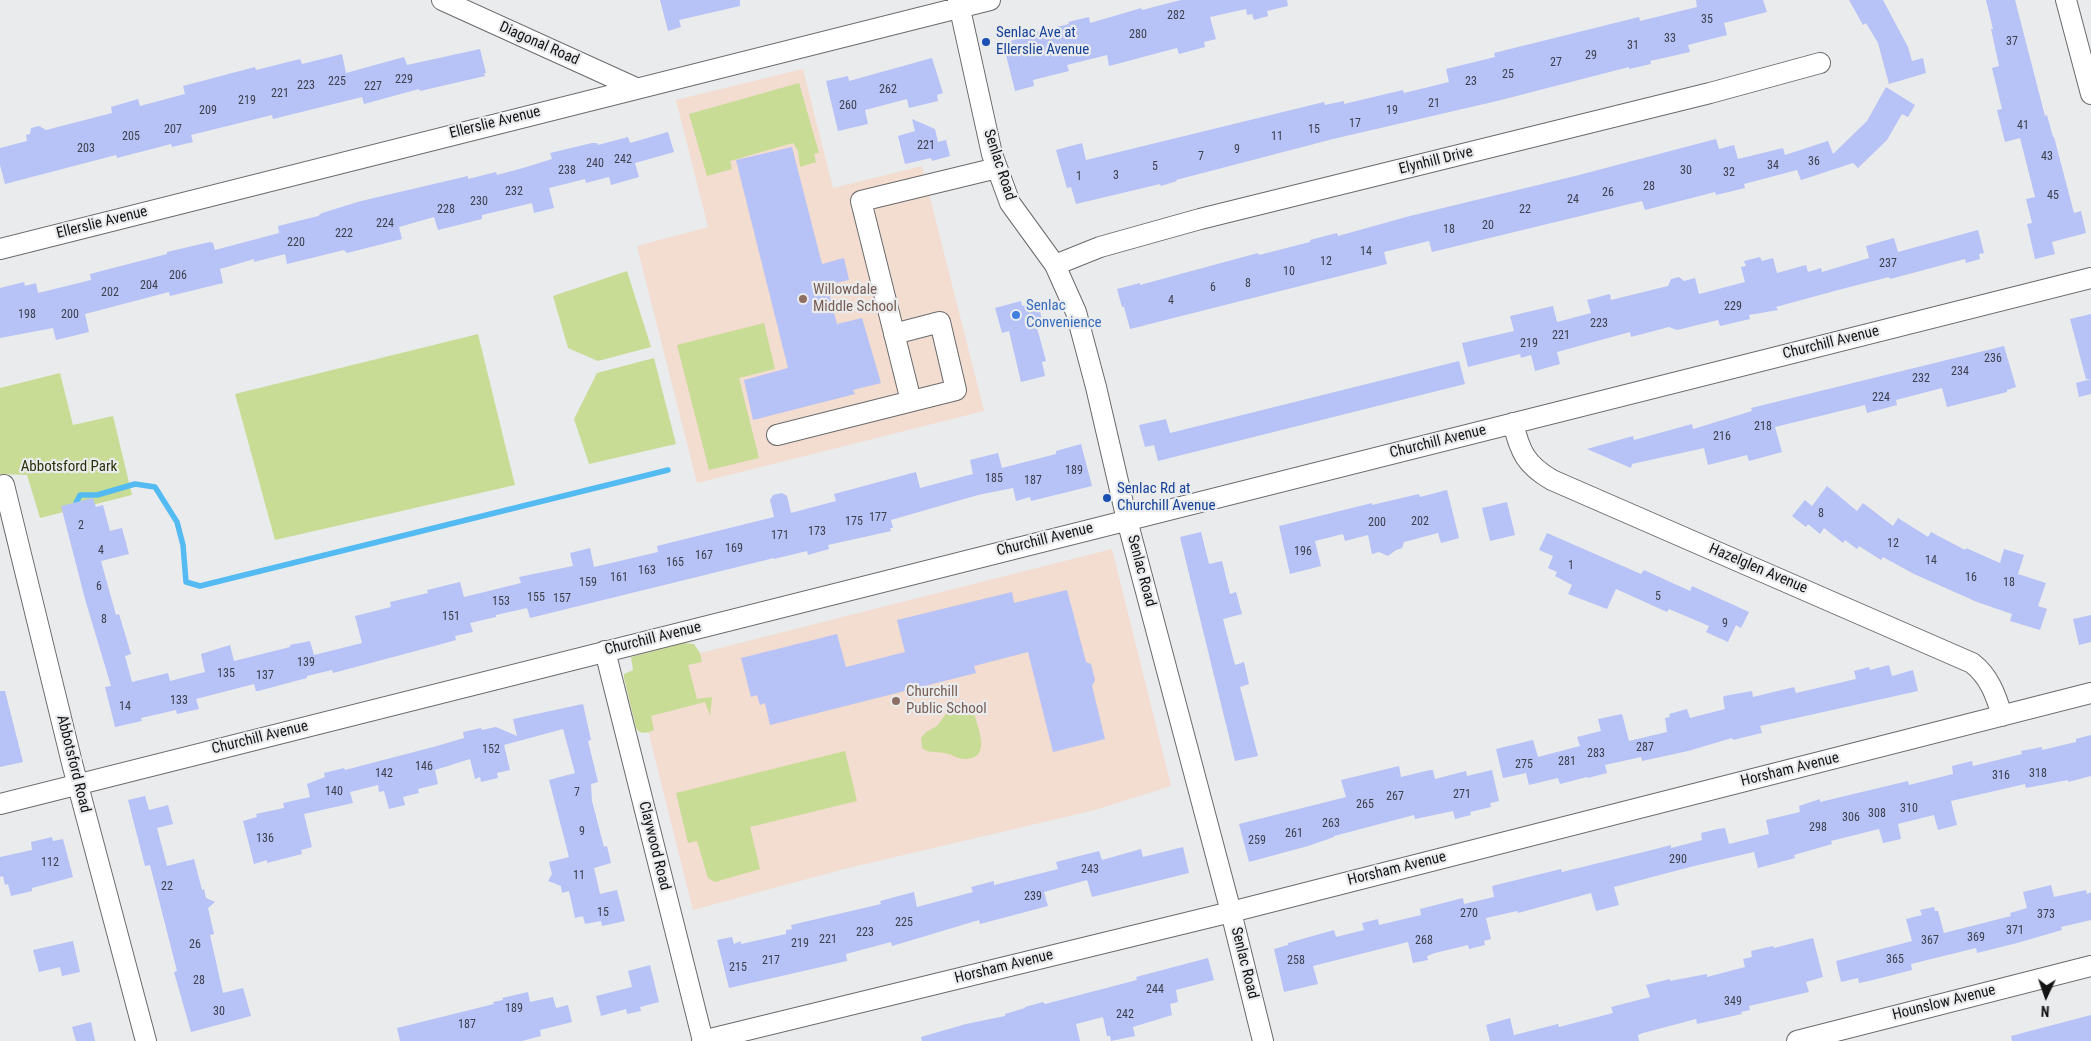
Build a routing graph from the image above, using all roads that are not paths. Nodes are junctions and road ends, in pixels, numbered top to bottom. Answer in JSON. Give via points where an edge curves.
{"nodes":[{"id":1,"x":442,"y":0,"type":"edge"},
{"id":2,"x":990,"y":0,"type":"edge"},
{"id":3,"x":2066,"y":0,"type":"edge"},
{"id":4,"x":959,"y":4,"type":"edge"},
{"id":5,"x":1820,"y":63,"type":"dead end"},
{"id":6,"x":636,"y":88,"type":"junction"},
{"id":7,"x":2091,"y":94,"type":"edge"},
{"id":8,"x":997,"y":168,"type":"junction"},
{"id":9,"x":0,"y":249,"type":"edge"},
{"id":10,"x":1055,"y":265,"type":"junction"},
{"id":11,"x":2091,"y":278,"type":"edge"},
{"id":12,"x":894,"y":334,"type":"junction"},
{"id":13,"x":912,"y":401,"type":"junction"},
{"id":14,"x":1513,"y":423,"type":"junction"},
{"id":15,"x":777,"y":435,"type":"dead end"},
{"id":16,"x":4,"y":485,"type":"dead end"},
{"id":17,"x":1127,"y":520,"type":"junction"},
{"id":18,"x":605,"y":651,"type":"junction"},
{"id":19,"x":2091,"y":693,"type":"edge"},
{"id":20,"x":2002,"y":716,"type":"junction"},
{"id":21,"x":78,"y":784,"type":"junction"},
{"id":22,"x":0,"y":804,"type":"edge"},
{"id":23,"x":1231,"y":912,"type":"junction"},
{"id":24,"x":2091,"y":966,"type":"edge"},
{"id":25,"x":1820,"y":1038,"type":"edge"},
{"id":26,"x":146,"y":1041,"type":"edge"},
{"id":27,"x":702,"y":1041,"type":"edge"},
{"id":28,"x":1263,"y":1041,"type":"edge"},
{"id":29,"x":1797,"y":1041,"type":"edge"}],
"edges":[{"from":1,"to":6,"type":"street","name":"Diagonal Road"},
{"from":2,"to":4,"type":"street","name":"Ellerslie Avenue"},
{"from":3,"to":7,"type":"street"},
{"from":4,"to":6,"type":"street","name":"Ellerslie Avenue"},
{"from":4,"to":8,"type":"street","name":"Senlac Road"},
{"from":5,"to":10,"type":"street","name":"Elynhill Drive","via":[[1200,220],[1100,247]]},
{"from":6,"to":9,"type":"street","name":"Ellerslie Avenue"},
{"from":8,"to":10,"type":"street","name":"Senlac Road","via":[[1010,203]]},
{"from":8,"to":12,"type":"street","via":[[861,201]]},
{"from":10,"to":17,"type":"street","name":"Senlac Road","via":[[1076,312]]},
{"from":11,"to":14,"type":"street","name":"Churchill Avenue"},
{"from":12,"to":13,"type":"street"},
{"from":12,"to":13,"type":"street","via":[[940,322],[956,390]]},
{"from":13,"to":15,"type":"street"},
{"from":14,"to":17,"type":"street","name":"Churchill Avenue"},
{"from":14,"to":20,"type":"street","name":"Hazelglen Avenue","via":[[1518,445],[1526,459],[1552,480],[1972,663],[1992,687]]},
{"from":16,"to":21,"type":"street","name":"Abbotsford Road"},
{"from":17,"to":18,"type":"street","name":"Churchill Avenue"},
{"from":17,"to":23,"type":"street","name":"Senlac Road"},
{"from":18,"to":21,"type":"street","name":"Churchill Avenue"},
{"from":18,"to":27,"type":"street","name":"Claywood Road"},
{"from":19,"to":20,"type":"street","name":"Horsham Avenue"},
{"from":20,"to":23,"type":"street","name":"Horsham Avenue"},
{"from":21,"to":22,"type":"street","name":"Churchill Avenue"},
{"from":21,"to":26,"type":"street","name":"Abbotsford Road"},
{"from":23,"to":27,"type":"street","name":"Horsham Avenue"},
{"from":23,"to":28,"type":"street","name":"Senlac Road"},
{"from":24,"to":25,"type":"street","name":"Hounslow Avenue"},
{"from":25,"to":29,"type":"street","name":"Hounslow Avenue"}]}
